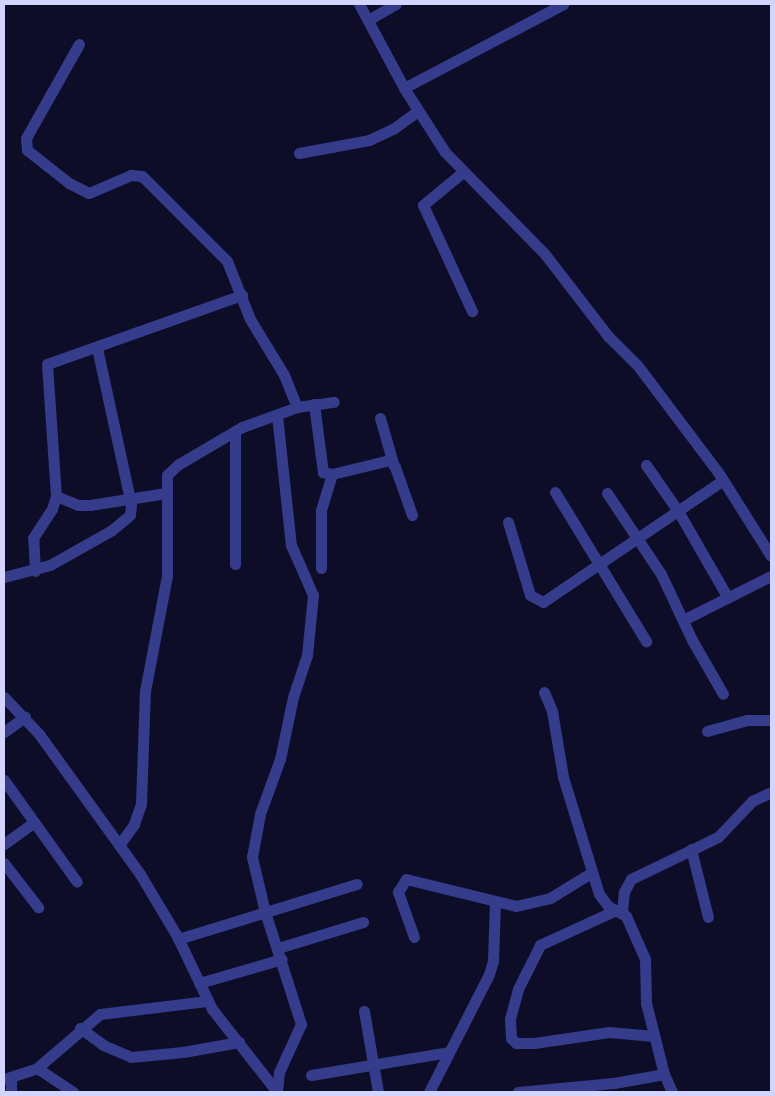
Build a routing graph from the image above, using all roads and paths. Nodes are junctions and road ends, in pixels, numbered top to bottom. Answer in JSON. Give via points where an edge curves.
{"nodes":[{"id":1,"x":359,"y":4,"type":"edge"},
{"id":2,"x":396,"y":4,"type":"edge"},
{"id":3,"x":557,"y":5,"type":"edge"},
{"id":4,"x":368,"y":20,"type":"junction"},
{"id":5,"x":79,"y":44,"type":"dead end"},
{"id":6,"x":404,"y":88,"type":"junction"},
{"id":7,"x":418,"y":111,"type":"junction"},
{"id":8,"x":299,"y":153,"type":"dead end"},
{"id":9,"x":464,"y":172,"type":"junction"},
{"id":10,"x":242,"y":296,"type":"junction"},
{"id":11,"x":472,"y":311,"type":"dead end"},
{"id":12,"x":97,"y":348,"type":"junction"},
{"id":13,"x":334,"y":402,"type":"dead end"},
{"id":14,"x":314,"y":404,"type":"junction"},
{"id":15,"x":297,"y":407,"type":"junction"},
{"id":16,"x":277,"y":414,"type":"junction"},
{"id":17,"x":380,"y":418,"type":"dead end"},
{"id":18,"x":235,"y":431,"type":"junction"},
{"id":19,"x":393,"y":463,"type":"junction"},
{"id":20,"x":646,"y":465,"type":"dead end"},
{"id":21,"x":332,"y":474,"type":"junction"},
{"id":22,"x":723,"y":480,"type":"junction"},
{"id":23,"x":555,"y":492,"type":"dead end"},
{"id":24,"x":166,"y":493,"type":"junction"},
{"id":25,"x":607,"y":493,"type":"dead end"},
{"id":26,"x":56,"y":496,"type":"junction"},
{"id":27,"x":130,"y":499,"type":"junction"},
{"id":28,"x":678,"y":511,"type":"junction"},
{"id":29,"x":412,"y":516,"type":"dead end"},
{"id":30,"x":508,"y":522,"type":"dead end"},
{"id":31,"x":639,"y":538,"type":"junction"},
{"id":32,"x":771,"y":556,"type":"edge"},
{"id":33,"x":235,"y":564,"type":"dead end"},
{"id":34,"x":600,"y":565,"type":"junction"},
{"id":35,"x":321,"y":568,"type":"dead end"},
{"id":36,"x":35,"y":570,"type":"junction"},
{"id":37,"x":771,"y":576,"type":"edge"},
{"id":38,"x":4,"y":577,"type":"edge"},
{"id":39,"x":728,"y":598,"type":"junction"},
{"id":40,"x":683,"y":620,"type":"junction"},
{"id":41,"x":646,"y":641,"type":"dead end"},
{"id":42,"x":544,"y":692,"type":"dead end"},
{"id":43,"x":723,"y":694,"type":"dead end"},
{"id":44,"x":4,"y":697,"type":"edge"},
{"id":45,"x":25,"y":717,"type":"junction"},
{"id":46,"x":771,"y":720,"type":"edge"},
{"id":47,"x":4,"y":732,"type":"edge"},
{"id":48,"x":707,"y":732,"type":"dead end"},
{"id":49,"x":4,"y":780,"type":"edge"},
{"id":50,"x":771,"y":792,"type":"edge"},
{"id":51,"x":34,"y":822,"type":"junction"},
{"id":52,"x":4,"y":844,"type":"edge"},
{"id":53,"x":119,"y":845,"type":"junction"},
{"id":54,"x":691,"y":849,"type":"junction"},
{"id":55,"x":4,"y":863,"type":"edge"},
{"id":56,"x":591,"y":873,"type":"junction"},
{"id":57,"x":77,"y":882,"type":"dead end"},
{"id":58,"x":357,"y":884,"type":"dead end"},
{"id":59,"x":495,"y":902,"type":"junction"},
{"id":60,"x":38,"y":907,"type":"dead end"},
{"id":61,"x":619,"y":911,"type":"junction"},
{"id":62,"x":265,"y":912,"type":"junction"},
{"id":63,"x":708,"y":917,"type":"dead end"},
{"id":64,"x":363,"y":922,"type":"dead end"},
{"id":65,"x":414,"y":937,"type":"dead end"},
{"id":66,"x":178,"y":939,"type":"junction"},
{"id":67,"x":278,"y":948,"type":"junction"},
{"id":68,"x":282,"y":959,"type":"junction"},
{"id":69,"x":200,"y":983,"type":"junction"},
{"id":70,"x":208,"y":1001,"type":"junction"},
{"id":71,"x":364,"y":1011,"type":"dead end"},
{"id":72,"x":80,"y":1028,"type":"junction"},
{"id":73,"x":654,"y":1036,"type":"junction"},
{"id":74,"x":239,"y":1042,"type":"junction"},
{"id":75,"x":448,"y":1052,"type":"junction"},
{"id":76,"x":374,"y":1064,"type":"junction"},
{"id":77,"x":37,"y":1068,"type":"junction"},
{"id":78,"x":664,"y":1074,"type":"junction"},
{"id":79,"x":311,"y":1075,"type":"dead end"},
{"id":80,"x":8,"y":1078,"type":"edge"},
{"id":81,"x":67,"y":1090,"type":"edge"},
{"id":82,"x":12,"y":1092,"type":"edge"},
{"id":83,"x":277,"y":1092,"type":"edge"},
{"id":84,"x":378,"y":1092,"type":"edge"},
{"id":85,"x":429,"y":1092,"type":"edge"},
{"id":86,"x":518,"y":1092,"type":"edge"},
{"id":87,"x":672,"y":1092,"type":"edge"}],
"edges":[{"from":1,"to":4,"type":"street"},
{"from":2,"to":4,"type":"street"},
{"from":3,"to":6,"type":"street"},
{"from":4,"to":6,"type":"street"},
{"from":5,"to":10,"type":"street","via":[[26,138],[26,150],[89,194],[131,175],[142,176],[234,274]]},
{"from":6,"to":7,"type":"street"},
{"from":7,"to":8,"type":"street","via":[[369,140]]},
{"from":7,"to":9,"type":"street","via":[[445,152]]},
{"from":9,"to":11,"type":"street","via":[[423,205]]},
{"from":9,"to":22,"type":"street","via":[[544,253],[608,336],[638,366]]},
{"from":10,"to":12,"type":"street"},
{"from":10,"to":15,"type":"street","via":[[250,319],[284,375]]},
{"from":12,"to":26,"type":"street","via":[[51,361],[45,367]]},
{"from":12,"to":27,"type":"street"},
{"from":13,"to":14,"type":"street"},
{"from":14,"to":15,"type":"street"},
{"from":14,"to":21,"type":"street","via":[[321,466],[323,472]]},
{"from":15,"to":16,"type":"street"},
{"from":16,"to":18,"type":"street"},
{"from":16,"to":62,"type":"street","via":[[291,545],[313,594],[307,655],[293,697],[280,759],[260,814],[252,857]]},
{"from":17,"to":19,"type":"street"},
{"from":18,"to":24,"type":"street","via":[[170,470]]},
{"from":18,"to":33,"type":"street"},
{"from":19,"to":21,"type":"street","via":[[385,460]]},
{"from":19,"to":29,"type":"street"},
{"from":20,"to":28,"type":"street"},
{"from":21,"to":35,"type":"street","via":[[322,510]]},
{"from":22,"to":28,"type":"street"},
{"from":22,"to":32,"type":"street"},
{"from":23,"to":34,"type":"street"},
{"from":24,"to":27,"type":"street"},
{"from":24,"to":53,"type":"street","via":[[167,576],[145,691],[141,804],[134,824]]},
{"from":25,"to":31,"type":"street"},
{"from":26,"to":27,"type":"street","via":[[78,504]]},
{"from":26,"to":36,"type":"street","via":[[52,509],[33,538]]},
{"from":27,"to":36,"type":"street","via":[[130,515],[112,530],[50,566]]},
{"from":28,"to":31,"type":"street"},
{"from":28,"to":39,"type":"street"},
{"from":30,"to":34,"type":"street","via":[[530,595],[538,602],[549,600]]},
{"from":31,"to":34,"type":"street"},
{"from":31,"to":40,"type":"street"},
{"from":34,"to":41,"type":"street"},
{"from":36,"to":38,"type":"street"},
{"from":37,"to":39,"type":"street"},
{"from":39,"to":40,"type":"street"},
{"from":40,"to":43,"type":"street"},
{"from":42,"to":56,"type":"street","via":[[552,711],[563,777]]},
{"from":44,"to":45,"type":"street"},
{"from":45,"to":47,"type":"street"},
{"from":45,"to":53,"type":"street"},
{"from":46,"to":48,"type":"street","via":[[747,720]]},
{"from":49,"to":51,"type":"street"},
{"from":50,"to":54,"type":"street","via":[[752,800],[718,837]]},
{"from":51,"to":52,"type":"street"},
{"from":51,"to":57,"type":"street"},
{"from":53,"to":66,"type":"street","via":[[149,888]]},
{"from":54,"to":61,"type":"street","via":[[631,880]]},
{"from":54,"to":63,"type":"street"},
{"from":55,"to":60,"type":"street"},
{"from":56,"to":59,"type":"street","via":[[539,902],[516,906]]},
{"from":56,"to":61,"type":"street","via":[[603,901]]},
{"from":58,"to":62,"type":"street"},
{"from":59,"to":65,"type":"street","via":[[406,879],[398,892]]},
{"from":59,"to":75,"type":"street","via":[[493,962]]},
{"from":61,"to":73,"type":"street","via":[[645,959],[645,996]]},
{"from":61,"to":73,"type":"street","via":[[540,945],[518,989],[510,1019],[511,1038],[516,1043],[534,1043],[609,1032]]},
{"from":62,"to":66,"type":"street"},
{"from":62,"to":67,"type":"street"},
{"from":64,"to":67,"type":"street"},
{"from":66,"to":69,"type":"street"},
{"from":67,"to":68,"type":"street"},
{"from":68,"to":69,"type":"street"},
{"from":68,"to":83,"type":"street","via":[[301,1024],[278,1072]]},
{"from":69,"to":70,"type":"street"},
{"from":70,"to":72,"type":"street","via":[[111,1010]]},
{"from":70,"to":74,"type":"street"},
{"from":71,"to":76,"type":"street"},
{"from":72,"to":74,"type":"street","via":[[104,1045],[131,1057]]},
{"from":72,"to":77,"type":"street"},
{"from":73,"to":78,"type":"street"},
{"from":74,"to":83,"type":"street"},
{"from":75,"to":76,"type":"street"},
{"from":75,"to":85,"type":"street"},
{"from":76,"to":79,"type":"street"},
{"from":76,"to":84,"type":"street"},
{"from":77,"to":80,"type":"street"},
{"from":77,"to":81,"type":"street"},
{"from":78,"to":86,"type":"street","via":[[614,1083]]},
{"from":78,"to":87,"type":"street"},
{"from":80,"to":82,"type":"street"}]}
